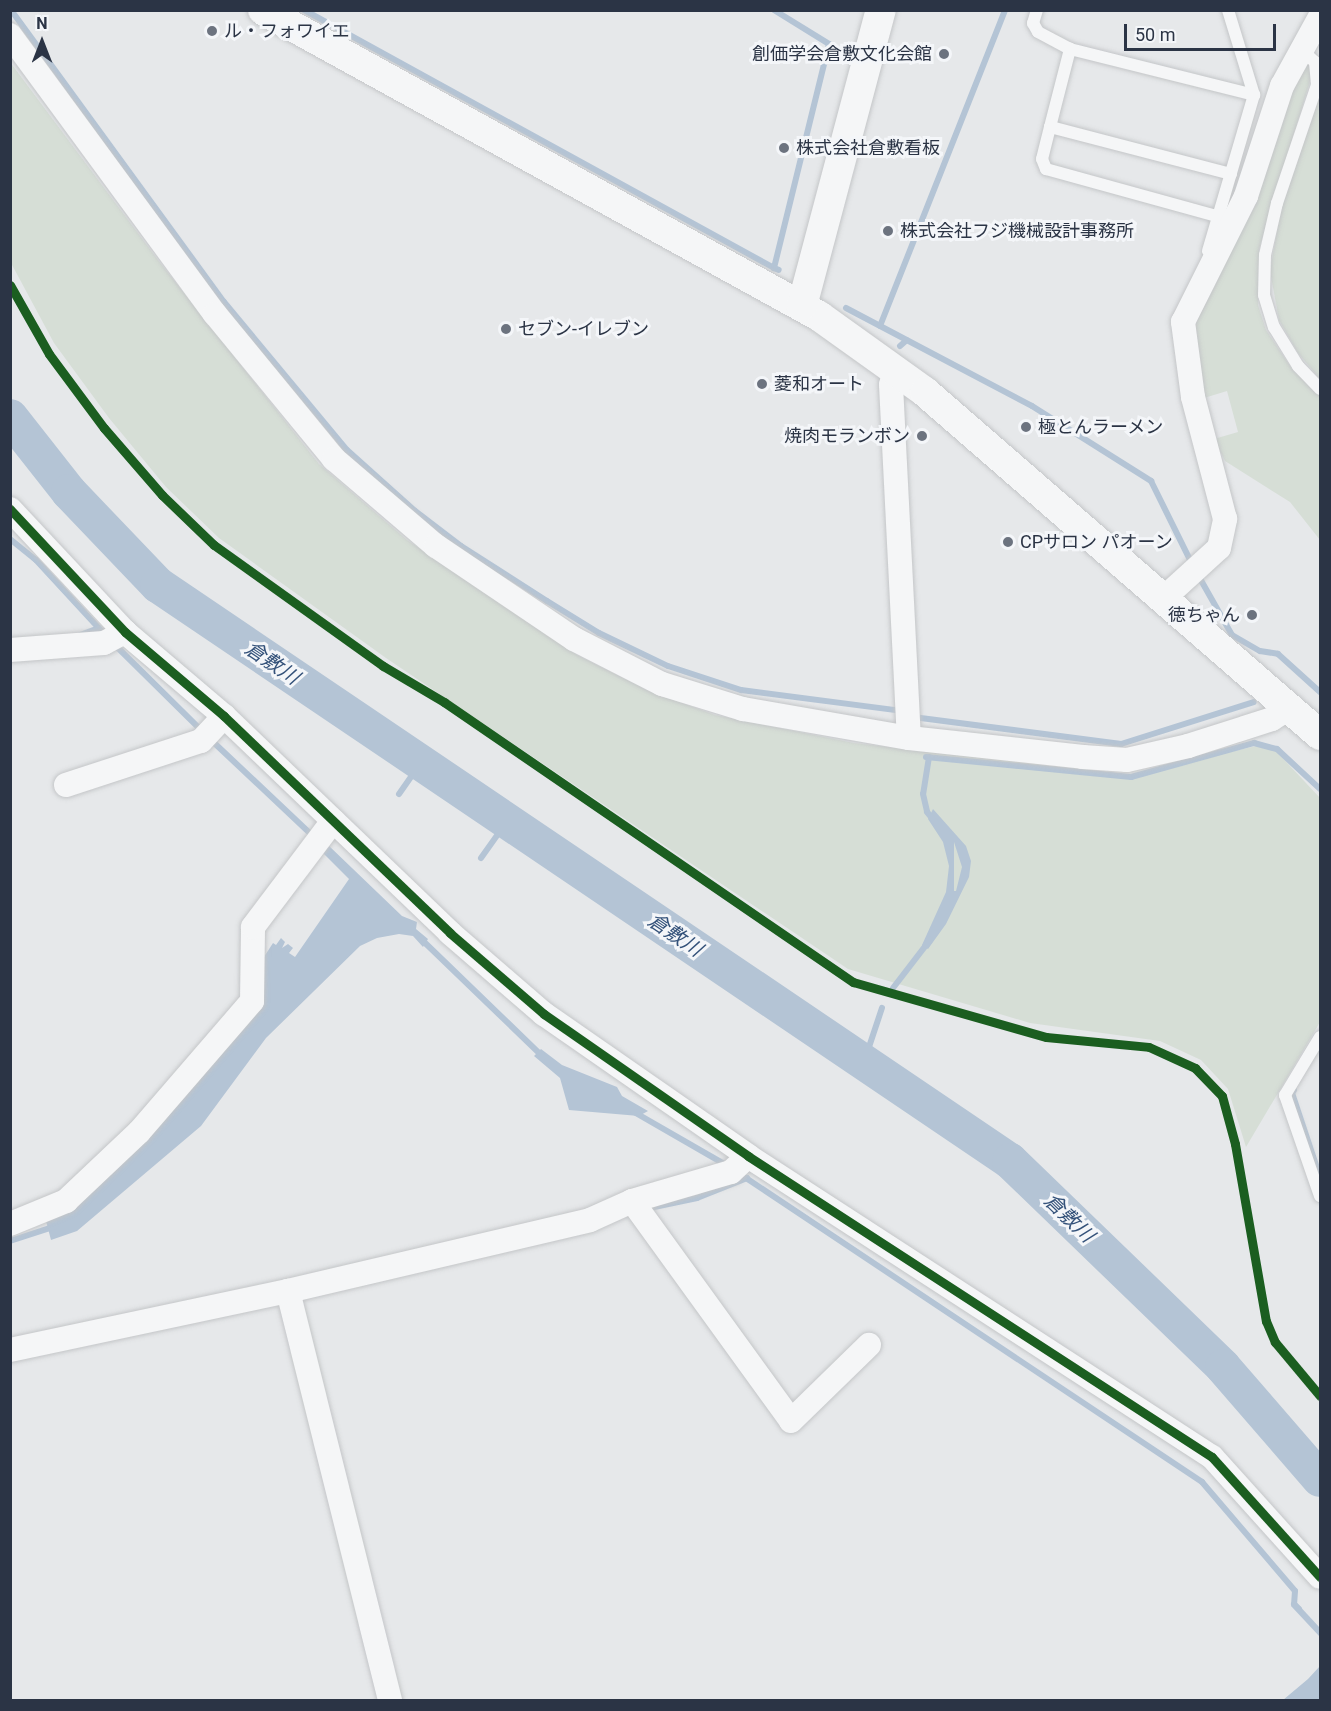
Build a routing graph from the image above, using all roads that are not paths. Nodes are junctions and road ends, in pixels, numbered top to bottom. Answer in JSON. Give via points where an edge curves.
{"nodes":[{"id":1,"x":263,"y":10,"type":"edge"},
{"id":2,"x":881,"y":10,"type":"edge"},
{"id":3,"x":1037,"y":10,"type":"edge"},
{"id":4,"x":1228,"y":10,"type":"edge"},
{"id":5,"x":1320,"y":16,"type":"edge"},
{"id":6,"x":10,"y":35,"type":"edge"},
{"id":7,"x":1070,"y":49,"type":"junction"},
{"id":8,"x":1302,"y":50,"type":"junction"},
{"id":9,"x":1254,"y":95,"type":"junction"},
{"id":10,"x":1050,"y":127,"type":"junction"},
{"id":11,"x":1231,"y":174,"type":"junction"},
{"id":12,"x":1213,"y":215,"type":"dead end"},
{"id":13,"x":1194,"y":297,"type":"junction"},
{"id":14,"x":802,"y":306,"type":"junction"},
{"id":15,"x":895,"y":369,"type":"junction"},
{"id":16,"x":1320,"y":389,"type":"edge"},
{"id":17,"x":10,"y":509,"type":"edge"},
{"id":18,"x":1164,"y":598,"type":"junction"},
{"id":19,"x":115,"y":638,"type":"junction"},
{"id":20,"x":10,"y":650,"type":"edge"},
{"id":21,"x":1289,"y":708,"type":"junction"},
{"id":22,"x":909,"y":725,"type":"junction"},
{"id":23,"x":212,"y":729,"type":"junction"},
{"id":24,"x":1320,"y":735,"type":"edge"},
{"id":25,"x":66,"y":786,"type":"dead end"},
{"id":26,"x":322,"y":835,"type":"junction"},
{"id":27,"x":1320,"y":1037,"type":"edge"},
{"id":28,"x":739,"y":1164,"type":"junction"},
{"id":29,"x":1320,"y":1196,"type":"edge"},
{"id":30,"x":632,"y":1201,"type":"junction"},
{"id":31,"x":10,"y":1224,"type":"edge"},
{"id":32,"x":288,"y":1291,"type":"junction"},
{"id":33,"x":869,"y":1345,"type":"dead end"},
{"id":34,"x":10,"y":1350,"type":"edge"},
{"id":35,"x":1320,"y":1578,"type":"edge"},
{"id":36,"x":390,"y":1701,"type":"edge"}],
"edges":[{"from":1,"to":14,"type":"street"},
{"from":2,"to":14,"type":"street"},
{"from":3,"to":7,"type":"lane","via":[[1033,23],[1038,32]]},
{"from":4,"to":9,"type":"lane"},
{"from":5,"to":8,"type":"street"},
{"from":6,"to":22,"type":"street","via":[[117,185],[296,414],[334,459],[436,546],[574,639],[662,684],[743,709]]},
{"from":7,"to":9,"type":"lane"},
{"from":7,"to":10,"type":"lane"},
{"from":8,"to":13,"type":"street","via":[[1282,86],[1246,196],[1211,271]]},
{"from":8,"to":16,"type":"lane","via":[[1315,62],[1317,85],[1277,203],[1265,255],[1264,295],[1274,327],[1298,366]]},
{"from":9,"to":11,"type":"lane"},
{"from":10,"to":11,"type":"lane"},
{"from":10,"to":12,"type":"lane","via":[[1042,159],[1046,169]]},
{"from":11,"to":13,"type":"lane"},
{"from":13,"to":18,"type":"street","via":[[1183,322],[1184,346],[1225,519],[1219,548]]},
{"from":14,"to":15,"type":"street"},
{"from":15,"to":18,"type":"street"},
{"from":15,"to":22,"type":"street","via":[[891,385]]},
{"from":17,"to":19,"type":"street"},
{"from":18,"to":21,"type":"street"},
{"from":19,"to":20,"type":"street"},
{"from":19,"to":23,"type":"street"},
{"from":21,"to":22,"type":"street","via":[[1272,719],[1127,760]]},
{"from":21,"to":24,"type":"street"},
{"from":23,"to":25,"type":"street"},
{"from":23,"to":26,"type":"street"},
{"from":26,"to":28,"type":"street","via":[[450,933],[544,1014]]},
{"from":26,"to":31,"type":"street","via":[[253,927],[252,1001],[139,1132],[66,1201]]},
{"from":27,"to":29,"type":"lane","via":[[1285,1095]]},
{"from":28,"to":30,"type":"street"},
{"from":28,"to":35,"type":"street","via":[[1212,1457]]},
{"from":30,"to":32,"type":"street","via":[[590,1220]]},
{"from":30,"to":33,"type":"street","via":[[790,1421]]},
{"from":32,"to":34,"type":"street"},
{"from":32,"to":36,"type":"street"}]}
